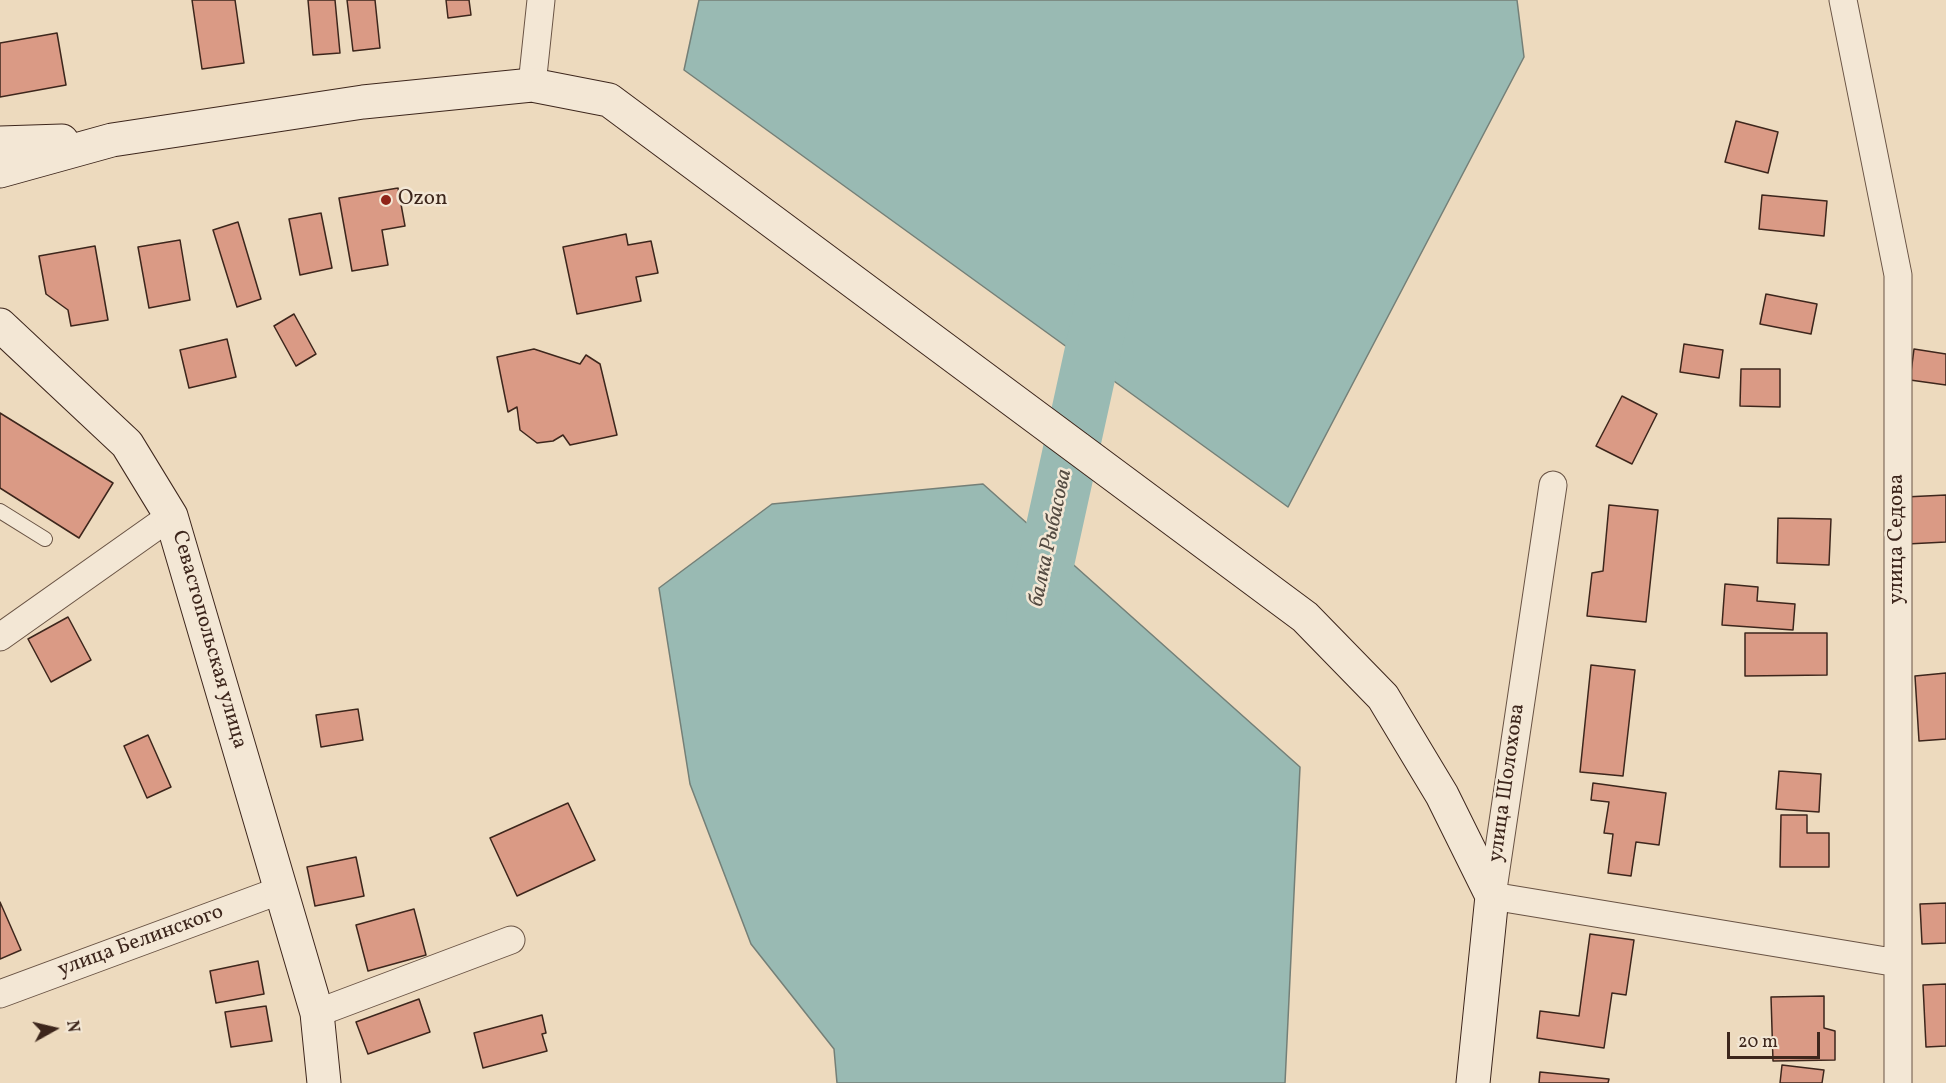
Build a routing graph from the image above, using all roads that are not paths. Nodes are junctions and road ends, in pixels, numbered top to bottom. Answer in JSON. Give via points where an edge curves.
{"nodes":[{"id":1,"x":541,"y":0,"type":"edge"},
{"id":2,"x":1843,"y":0,"type":"edge"},
{"id":3,"x":532,"y":85,"type":"junction"},
{"id":4,"x":112,"y":140,"type":"junction"},
{"id":5,"x":0,"y":143,"type":"edge"},
{"id":6,"x":0,"y":171,"type":"edge"},
{"id":7,"x":0,"y":325,"type":"edge"},
{"id":8,"x":1553,"y":485,"type":"dead end"},
{"id":9,"x":0,"y":511,"type":"edge"},
{"id":10,"x":171,"y":516,"type":"junction"},
{"id":11,"x":45,"y":539,"type":"dead end"},
{"id":12,"x":0,"y":637,"type":"edge"},
{"id":13,"x":281,"y":890,"type":"junction"},
{"id":14,"x":1492,"y":896,"type":"junction"},
{"id":15,"x":511,"y":940,"type":"dead end"},
{"id":16,"x":1898,"y":963,"type":"junction"},
{"id":17,"x":0,"y":994,"type":"edge"},
{"id":18,"x":317,"y":1013,"type":"junction"},
{"id":19,"x":324,"y":1083,"type":"edge"},
{"id":20,"x":1473,"y":1083,"type":"edge"},
{"id":21,"x":1898,"y":1083,"type":"edge"}],
"edges":[{"from":1,"to":3,"type":"street"},
{"from":2,"to":16,"type":"street","name":"улица Седова","via":[[1898,274]]},
{"from":3,"to":4,"type":"main road","via":[[363,102]]},
{"from":3,"to":14,"type":"main road","via":[[609,100],[1305,617],[1383,697],[1442,795]]},
{"from":4,"to":5,"type":"main road"},
{"from":4,"to":6,"type":"main road"},
{"from":7,"to":10,"type":"main road","name":"Севастопольская улица","via":[[127,444]]},
{"from":8,"to":14,"type":"street","name":"улица Шолохова"},
{"from":9,"to":11,"type":"lane"},
{"from":10,"to":12,"type":"street"},
{"from":10,"to":13,"type":"main road","name":"Севастопольская улица"},
{"from":13,"to":17,"type":"street","name":"улица Белинского"},
{"from":13,"to":18,"type":"main road","name":"Севастопольская улица"},
{"from":14,"to":16,"type":"street"},
{"from":14,"to":20,"type":"main road","name":"улица Шолохова"},
{"from":15,"to":18,"type":"street"},
{"from":16,"to":21,"type":"street","name":"улица Седова"},
{"from":18,"to":19,"type":"main road","name":"Севастопольская улица"}]}
